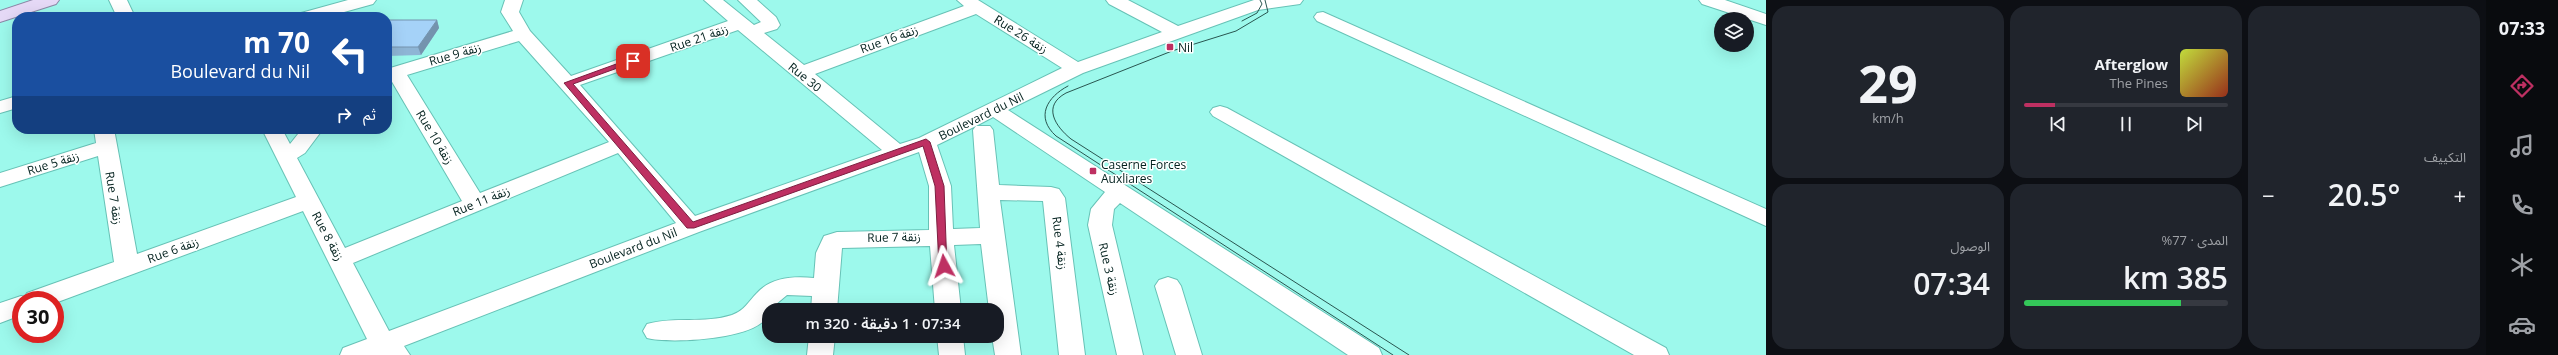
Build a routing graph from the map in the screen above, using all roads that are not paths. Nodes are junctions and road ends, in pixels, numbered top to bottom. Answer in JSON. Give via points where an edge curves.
{"nodes":[{"id":1,"x":16,"y":0,"type":"edge"},
{"id":2,"x":50,"y":0,"type":"edge"},
{"id":3,"x":118,"y":0,"type":"edge"},
{"id":4,"x":368,"y":0,"type":"edge"},
{"id":5,"x":514,"y":0,"type":"edge"},
{"id":6,"x":747,"y":0,"type":"edge"},
{"id":7,"x":1115,"y":0,"type":"edge"},
{"id":8,"x":1294,"y":0,"type":"edge"},
{"id":9,"x":1690,"y":0,"type":"edge"},
{"id":10,"x":1708,"y":0,"type":"edge"},
{"id":11,"x":721,"y":2,"type":"edge"},
{"id":12,"x":1252,"y":2,"type":"edge"},
{"id":13,"x":972,"y":3,"type":"edge"},
{"id":14,"x":0,"y":5,"type":"edge"},
{"id":15,"x":312,"y":10,"type":"edge"},
{"id":16,"x":15,"y":12,"type":"edge"},
{"id":17,"x":124,"y":12,"type":"edge"},
{"id":18,"x":1725,"y":12,"type":"edge"},
{"id":19,"x":12,"y":13,"type":"edge"},
{"id":20,"x":0,"y":17,"type":"edge"},
{"id":21,"x":1323,"y":18,"type":"dead end"},
{"id":22,"x":1766,"y":20,"type":"edge"},
{"id":23,"x":1754,"y":22,"type":"edge"},
{"id":24,"x":1766,"y":26,"type":"edge"},
{"id":25,"x":745,"y":28,"type":"junction"},
{"id":26,"x":1177,"y":33,"type":"junction"},
{"id":27,"x":523,"y":34,"type":"junction"},
{"id":28,"x":1076,"y":69,"type":"junction"},
{"id":29,"x":392,"y":73,"type":"edge"},
{"id":30,"x":801,"y":73,"type":"junction"},
{"id":31,"x":392,"y":75,"type":"edge"},
{"id":32,"x":568,"y":83,"type":"junction"},
{"id":33,"x":12,"y":103,"type":"edge"},
{"id":34,"x":0,"y":107,"type":"edge"},
{"id":35,"x":995,"y":110,"type":"junction"},
{"id":36,"x":1220,"y":112,"type":"dead end"},
{"id":37,"x":983,"y":130,"type":"junction"},
{"id":38,"x":1026,"y":130,"type":"junction"},
{"id":39,"x":274,"y":134,"type":"edge"},
{"id":40,"x":309,"y":134,"type":"edge"},
{"id":41,"x":105,"y":138,"type":"edge"},
{"id":42,"x":926,"y":142,"type":"junction"},
{"id":43,"x":622,"y":144,"type":"junction"},
{"id":44,"x":898,"y":152,"type":"junction"},
{"id":45,"x":285,"y":156,"type":"junction"},
{"id":46,"x":0,"y":180,"type":"edge"},
{"id":47,"x":988,"y":192,"type":"junction"},
{"id":48,"x":1122,"y":192,"type":"junction"},
{"id":49,"x":310,"y":200,"type":"junction"},
{"id":50,"x":475,"y":203,"type":"junction"},
{"id":51,"x":1766,"y":218,"type":"edge"},
{"id":52,"x":691,"y":226,"type":"junction"},
{"id":53,"x":992,"y":236,"type":"junction"},
{"id":54,"x":941,"y":237,"type":"junction"},
{"id":55,"x":340,"y":259,"type":"junction"},
{"id":56,"x":127,"y":267,"type":"junction"},
{"id":57,"x":1168,"y":286,"type":"dead end"},
{"id":58,"x":61,"y":291,"type":"edge"},
{"id":59,"x":825,"y":299,"type":"edge"},
{"id":60,"x":947,"y":303,"type":"edge"},
{"id":61,"x":12,"y":309,"type":"edge"},
{"id":62,"x":0,"y":313,"type":"edge"},
{"id":63,"x":656,"y":330,"type":"dead end"},
{"id":64,"x":821,"y":343,"type":"edge"},
{"id":65,"x":951,"y":343,"type":"edge"},
{"id":66,"x":390,"y":349,"type":"edge"},
{"id":67,"x":353,"y":355,"type":"edge"},
{"id":68,"x":820,"y":355,"type":"edge"},
{"id":69,"x":952,"y":355,"type":"edge"},
{"id":70,"x":1008,"y":355,"type":"edge"},
{"id":71,"x":1072,"y":355,"type":"edge"},
{"id":72,"x":1130,"y":355,"type":"edge"},
{"id":73,"x":1189,"y":355,"type":"edge"},
{"id":74,"x":1369,"y":355,"type":"edge"},
{"id":75,"x":1656,"y":355,"type":"edge"}],
"edges":[{"from":1,"to":14,"type":"main road"},
{"from":2,"to":16,"type":"main road"},
{"from":3,"to":17,"type":"street"},
{"from":4,"to":15,"type":"street"},
{"from":5,"to":27,"type":"street","via":[[510,12]]},
{"from":6,"to":25,"type":"street","name":"Rue 21 زنقة","via":[[770,20],[771,25]]},
{"from":7,"to":26,"type":"street"},
{"from":8,"to":12,"type":"street","name":"Boulevard du Nil"},
{"from":9,"to":18,"type":"street"},
{"from":10,"to":22,"type":"street"},
{"from":11,"to":25,"type":"street","name":"Rue 30"},
{"from":12,"to":26,"type":"street","name":"Boulevard du Nil"},
{"from":13,"to":28,"type":"street","name":"Rue 26 زنقة"},
{"from":13,"to":30,"type":"street","name":"Rue 16 زنقة"},
{"from":19,"to":20,"type":"main road"},
{"from":21,"to":51,"type":"street"},
{"from":23,"to":24,"type":"street"},
{"from":25,"to":30,"type":"street","name":"Rue 30"},
{"from":25,"to":32,"type":"street","name":"Rue 21 زنقة"},
{"from":26,"to":28,"type":"street","name":"Boulevard du Nil"},
{"from":27,"to":29,"type":"street","name":"Rue 9 زنقة"},
{"from":27,"to":32,"type":"street"},
{"from":28,"to":35,"type":"street","name":"Boulevard du Nil"},
{"from":30,"to":44,"type":"street","name":"Rue 30"},
{"from":31,"to":50,"type":"street","name":"Rue 10 زنقة"},
{"from":32,"to":43,"type":"street"},
{"from":33,"to":34,"type":"street"},
{"from":35,"to":38,"type":"street"},
{"from":35,"to":42,"type":"street","name":"Boulevard du Nil"},
{"from":36,"to":75,"type":"street"},
{"from":37,"to":38,"type":"street"},
{"from":37,"to":42,"type":"street"},
{"from":37,"to":47,"type":"street"},
{"from":38,"to":48,"type":"street"},
{"from":39,"to":45,"type":"street","name":"Rue 8 زنقة"},
{"from":40,"to":45,"type":"street","via":[[298,148]]},
{"from":41,"to":46,"type":"street","name":"Rue 5 زنقة"},
{"from":41,"to":56,"type":"street","name":"Rue 7 زنقة"},
{"from":42,"to":44,"type":"street","name":"Boulevard du Nil"},
{"from":42,"to":54,"type":"street","via":[[940,186]]},
{"from":43,"to":50,"type":"street","name":"Rue 11 زنقة"},
{"from":43,"to":52,"type":"street"},
{"from":44,"to":52,"type":"street","name":"Boulevard du Nil"},
{"from":45,"to":49,"type":"street","name":"Rue 8 زنقة"},
{"from":47,"to":53,"type":"street"},
{"from":47,"to":71,"type":"street","name":"Rue 4 زنقة","via":[[1051,194],[1054,198]]},
{"from":48,"to":72,"type":"street","name":"Rue 3 زنقة","via":[[1104,203],[1100,212],[1100,225]]},
{"from":48,"to":74,"type":"street"},
{"from":49,"to":55,"type":"street","name":"Rue 8 زنقة"},
{"from":49,"to":56,"type":"street","name":"Rue 6 زنقة"},
{"from":50,"to":55,"type":"street","name":"Rue 11 زنقة"},
{"from":52,"to":66,"type":"street","name":"Boulevard du Nil"},
{"from":53,"to":54,"type":"street"},
{"from":53,"to":70,"type":"street"},
{"from":54,"to":59,"type":"street","name":"Rue 7 زنقة","via":[[837,240],[829,247]]},
{"from":54,"to":60,"type":"street"},
{"from":55,"to":66,"type":"street","name":"Rue 8 زنقة"},
{"from":56,"to":58,"type":"street","name":"Rue 6 زنقة"},
{"from":57,"to":73,"type":"street"},
{"from":59,"to":63,"type":"street","via":[[786,285],[772,291],[752,317],[734,325],[695,331]]},
{"from":61,"to":62,"type":"street"},
{"from":64,"to":68,"type":"street"},
{"from":65,"to":69,"type":"street"},
{"from":66,"to":67,"type":"street","name":"Boulevard du Nil"}]}
